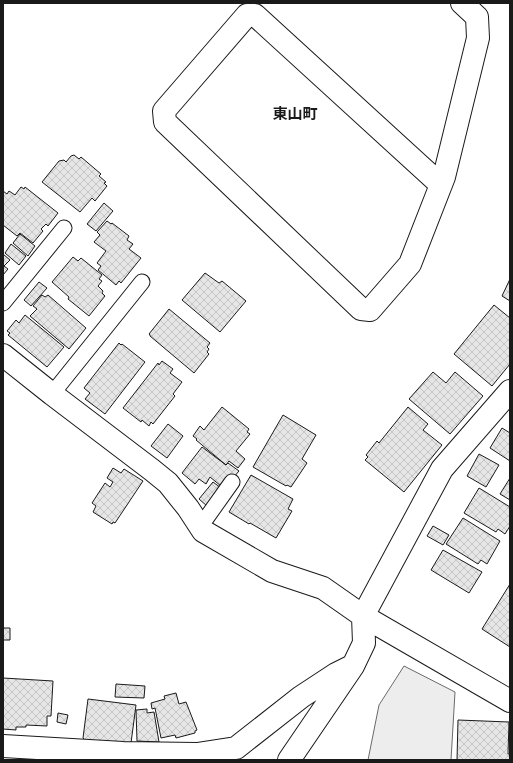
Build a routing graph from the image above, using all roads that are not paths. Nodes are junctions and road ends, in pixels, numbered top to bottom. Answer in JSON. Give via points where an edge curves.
{"nodes":[{"id":1,"x":462,"y":3,"type":"edge"},
{"id":2,"x":441,"y":185,"type":"junction"},
{"id":3,"x":64,"y":228,"type":"dead end"},
{"id":4,"x":142,"y":282,"type":"dead end"},
{"id":5,"x":3,"y":303,"type":"edge"},
{"id":6,"x":3,"y":355,"type":"edge"},
{"id":7,"x":510,"y":391,"type":"edge"},
{"id":8,"x":52,"y":394,"type":"junction"},
{"id":9,"x":232,"y":482,"type":"dead end"},
{"id":10,"x":200,"y":527,"type":"junction"},
{"id":11,"x":363,"y":616,"type":"junction"},
{"id":12,"x":353,"y":666,"type":"junction"},
{"id":13,"x":510,"y":701,"type":"edge"},
{"id":14,"x":3,"y":746,"type":"edge"},
{"id":15,"x":289,"y":760,"type":"edge"}],
"edges":[{"from":1,"to":2,"type":"street","via":[[477,17],[478,38]]},
{"from":2,"to":2,"type":"street","via":[[410,264],[370,310],[361,309],[165,122],[164,111],[247,15],[255,15]]},
{"from":3,"to":5,"type":"lane"},
{"from":4,"to":8,"type":"lane"},
{"from":6,"to":8,"type":"street"},
{"from":7,"to":11,"type":"street","via":[[442,469]]},
{"from":8,"to":10,"type":"street","via":[[168,484]]},
{"from":9,"to":10,"type":"lane"},
{"from":10,"to":11,"type":"street","via":[[272,571],[323,588]]},
{"from":11,"to":12,"type":"street","via":[[364,643]]},
{"from":11,"to":13,"type":"street"},
{"from":12,"to":14,"type":"street","via":[[301,697],[236,748],[197,754],[123,753]]},
{"from":12,"to":15,"type":"street"}]}
